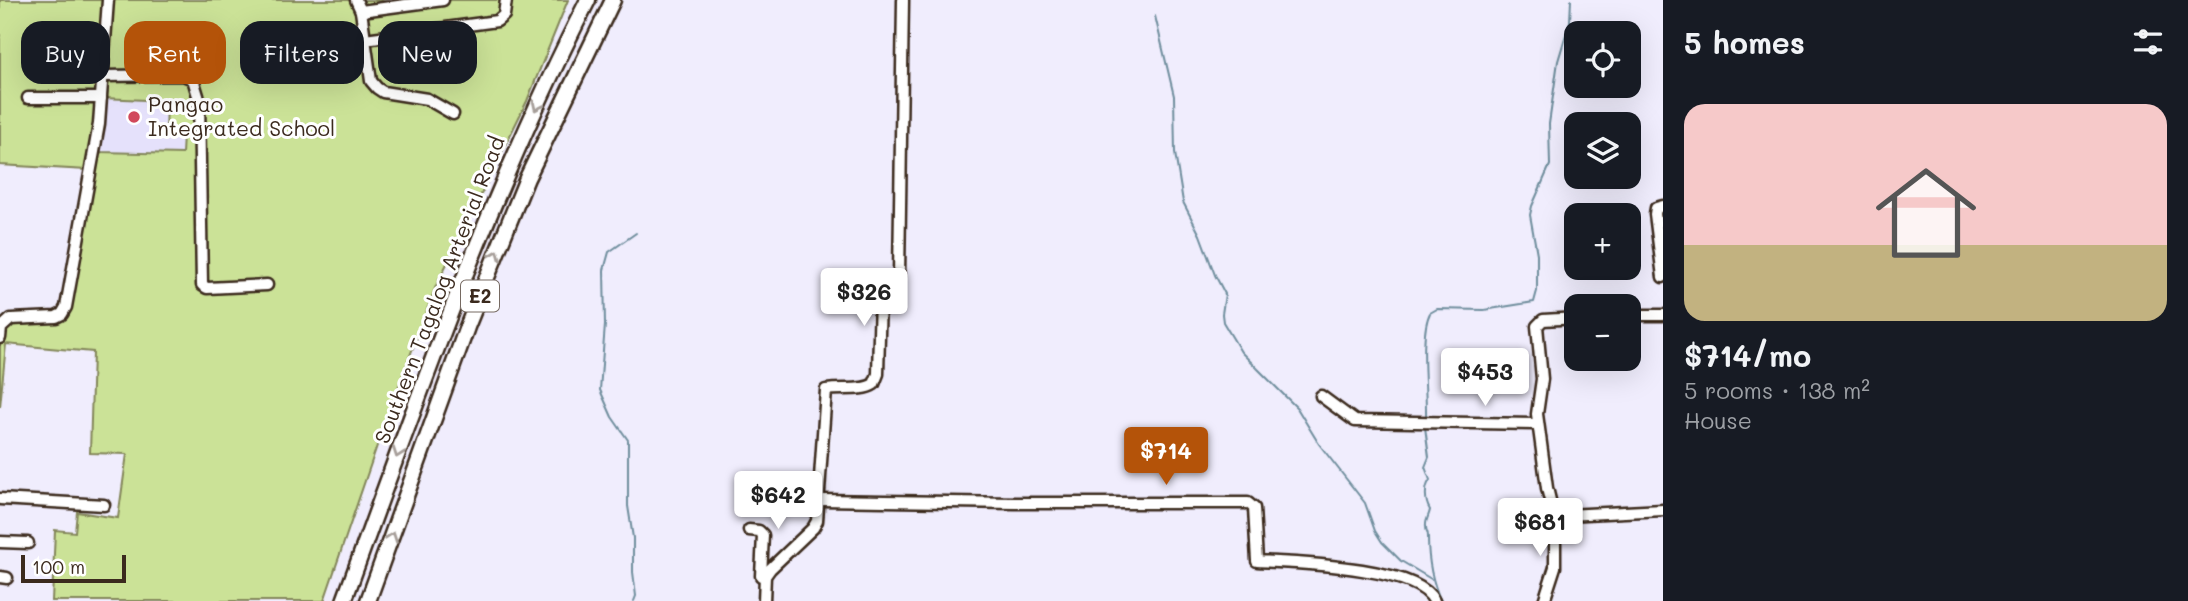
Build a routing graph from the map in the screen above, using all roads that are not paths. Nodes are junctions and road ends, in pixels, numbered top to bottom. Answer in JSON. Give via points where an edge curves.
{"nodes":[{"id":1,"x":108,"y":0,"type":"edge"},
{"id":2,"x":356,"y":0,"type":"edge"},
{"id":3,"x":443,"y":0,"type":"edge"},
{"id":4,"x":506,"y":0,"type":"edge"},
{"id":5,"x":588,"y":0,"type":"edge"},
{"id":6,"x":613,"y":0,"type":"edge"},
{"id":7,"x":903,"y":0,"type":"edge"},
{"id":8,"x":361,"y":11,"type":"junction"},
{"id":9,"x":107,"y":21,"type":"edge"},
{"id":10,"x":365,"y":39,"type":"junction"},
{"id":11,"x":110,"y":76,"type":"edge"},
{"id":12,"x":102,"y":84,"type":"edge"},
{"id":13,"x":101,"y":98,"type":"junction"},
{"id":14,"x":28,"y":99,"type":"dead end"},
{"id":15,"x":453,"y":114,"type":"dead end"},
{"id":16,"x":1663,"y":206,"type":"edge"},
{"id":17,"x":1663,"y":277,"type":"edge"},
{"id":18,"x":267,"y":285,"type":"dead end"},
{"id":19,"x":1641,"y":315,"type":"edge"},
{"id":20,"x":1663,"y":315,"type":"edge"},
{"id":21,"x":1564,"y":319,"type":"edge"},
{"id":22,"x":0,"y":338,"type":"edge"},
{"id":23,"x":1321,"y":396,"type":"dead end"},
{"id":24,"x":1538,"y":424,"type":"junction"},
{"id":25,"x":0,"y":499,"type":"edge"},
{"id":26,"x":820,"y":500,"type":"junction"},
{"id":27,"x":104,"y":505,"type":"dead end"},
{"id":28,"x":1663,"y":510,"type":"edge"},
{"id":29,"x":1555,"y":521,"type":"junction"},
{"id":30,"x":749,"y":530,"type":"dead end"},
{"id":31,"x":0,"y":542,"type":"edge"},
{"id":32,"x":28,"y":543,"type":"dead end"},
{"id":33,"x":765,"y":576,"type":"junction"},
{"id":34,"x":344,"y":601,"type":"edge"},
{"id":35,"x":368,"y":601,"type":"edge"},
{"id":36,"x":764,"y":601,"type":"edge"},
{"id":37,"x":1434,"y":601,"type":"edge"},
{"id":38,"x":1544,"y":601,"type":"edge"}],
"edges":[{"from":1,"to":9,"type":"street"},
{"from":2,"to":8,"type":"street"},
{"from":3,"to":8,"type":"street"},
{"from":4,"to":10,"type":"street","via":[[504,15],[497,21]]},
{"from":5,"to":34,"type":"highway","name":"Southern Tagalog Arterial Road","number":"E2","one_way":true,"via":[[501,183]]},
{"from":35,"to":6,"type":"highway","name":"Southern Tagalog Arterial Road","number":"E2","one_way":true,"via":[[467,327],[527,178]]},
{"from":7,"to":26,"type":"street","via":[[898,276],[880,296],[874,384],[826,390]]},
{"from":8,"to":10,"type":"street"},
{"from":10,"to":15,"type":"street","via":[[371,81],[377,88],[433,101]]},
{"from":11,"to":18,"type":"street","via":[[183,75],[193,79],[199,99],[202,285]]},
{"from":12,"to":13,"type":"street"},
{"from":13,"to":14,"type":"street"},
{"from":13,"to":22,"type":"street","via":[[66,307],[56,317],[11,319],[1,327]]},
{"from":16,"to":17,"type":"street","via":[[1656,208],[1655,214]]},
{"from":19,"to":20,"type":"street"},
{"from":21,"to":24,"type":"street","via":[[1543,320],[1537,326],[1542,379]]},
{"from":23,"to":24,"type":"street","via":[[1352,421]]},
{"from":24,"to":29,"type":"street"},
{"from":25,"to":27,"type":"street"},
{"from":26,"to":33,"type":"street","via":[[813,528]]},
{"from":26,"to":37,"type":"street","via":[[1248,503],[1254,508],[1258,561],[1391,575],[1424,589]]},
{"from":28,"to":29,"type":"street","via":[[1567,515]]},
{"from":29,"to":38,"type":"street","via":[[1555,567]]},
{"from":30,"to":33,"type":"street","via":[[762,533],[761,576]]},
{"from":31,"to":32,"type":"street"},
{"from":33,"to":36,"type":"street"}]}
